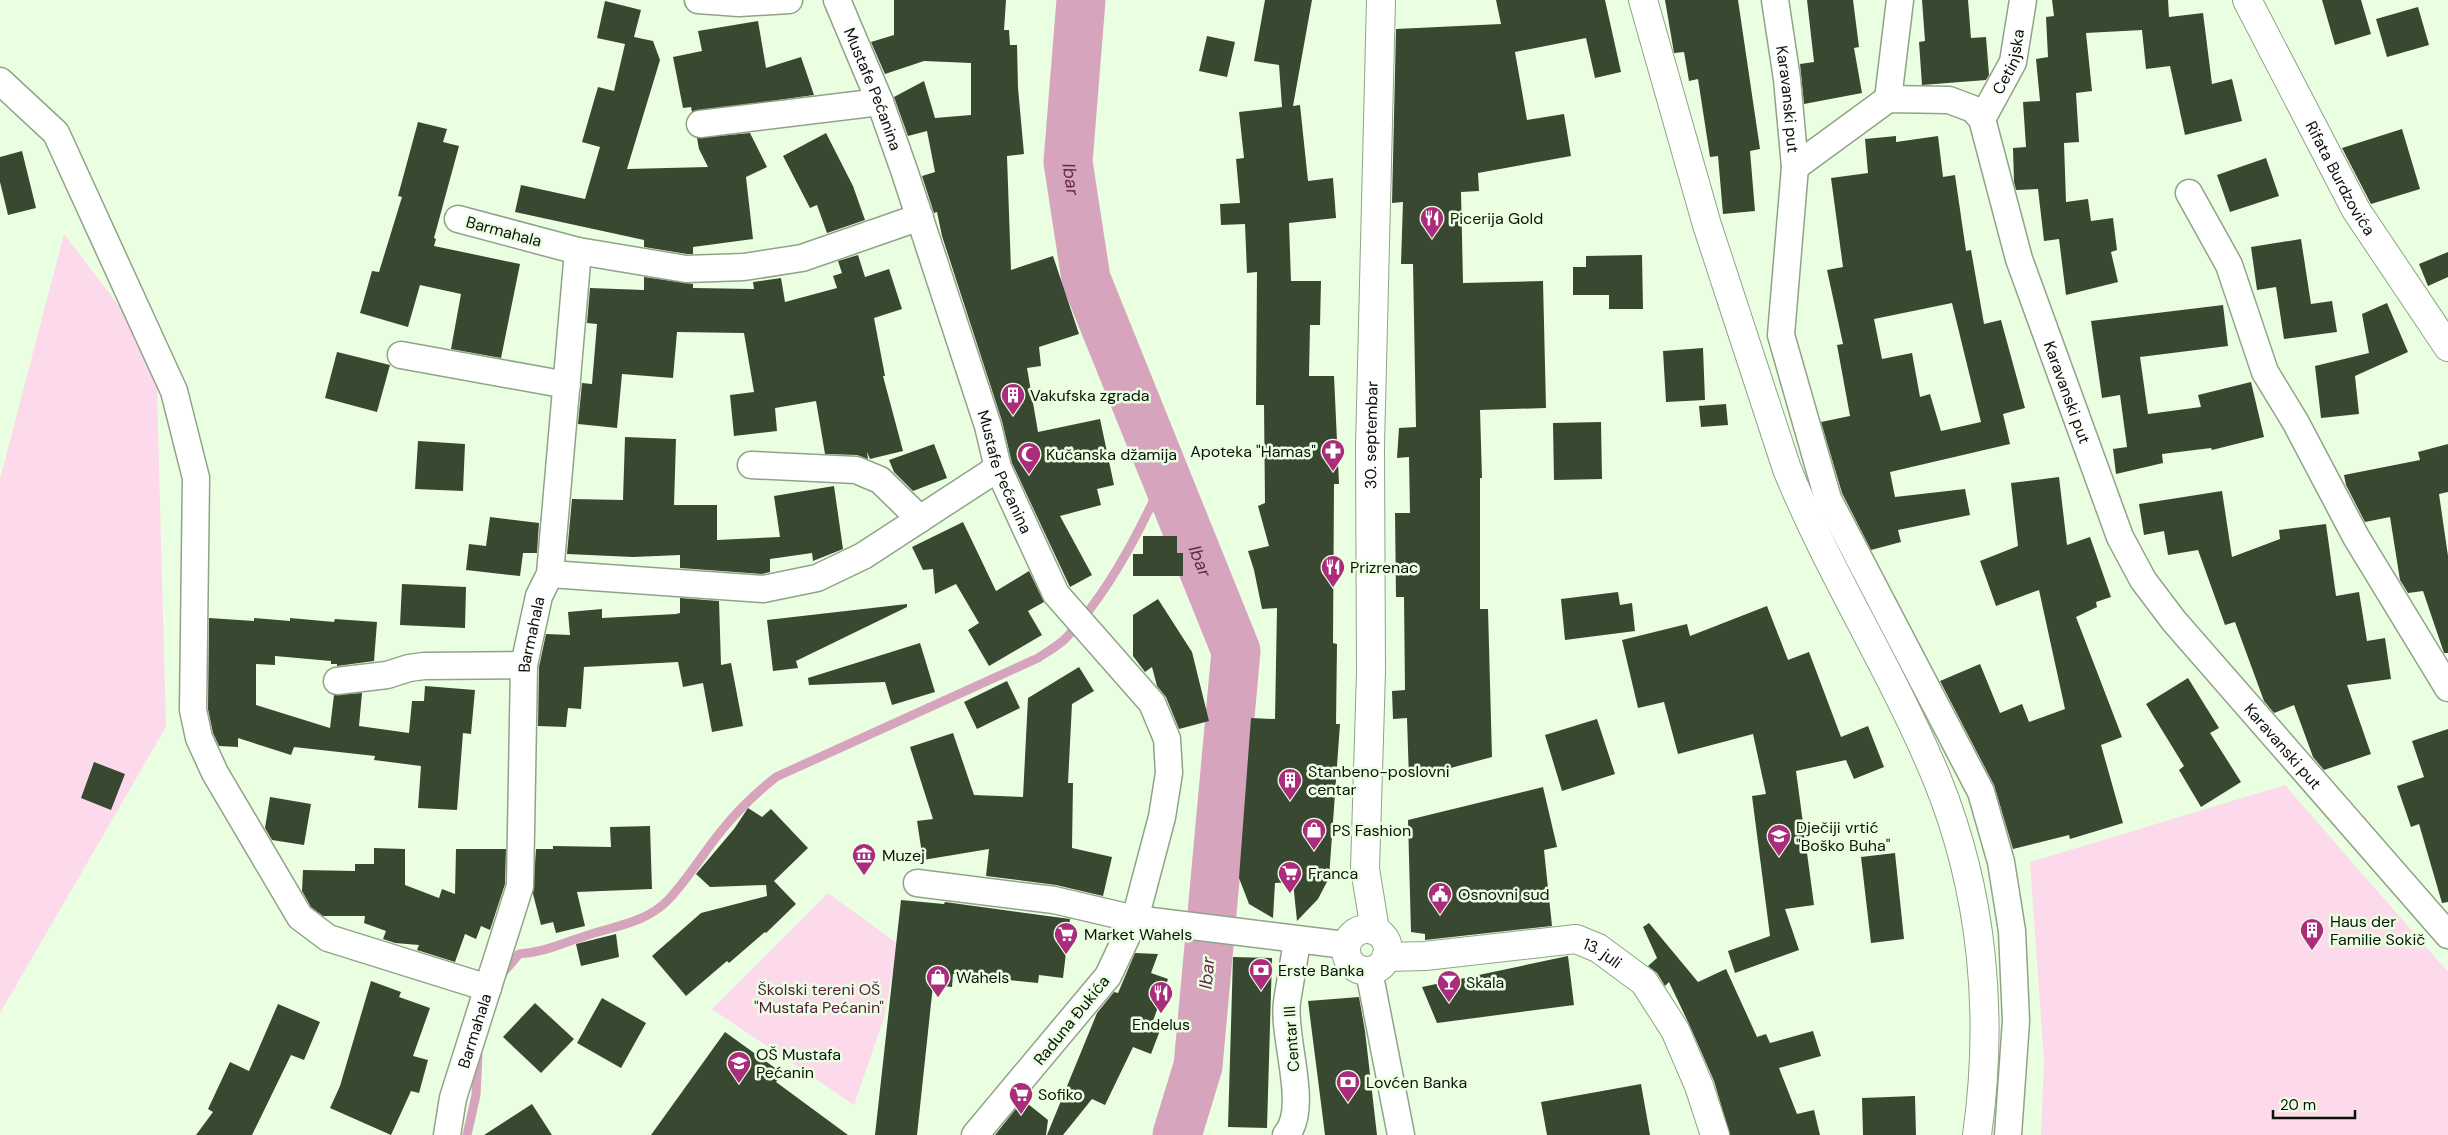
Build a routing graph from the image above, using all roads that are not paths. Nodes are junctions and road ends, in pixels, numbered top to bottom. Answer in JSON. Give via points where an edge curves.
{"nodes":[{"id":1,"x":698,"y":0,"type":"edge"},
{"id":2,"x":789,"y":0,"type":"edge"},
{"id":3,"x":837,"y":0,"type":"edge"},
{"id":4,"x":1381,"y":0,"type":"edge"},
{"id":5,"x":1643,"y":0,"type":"edge"},
{"id":6,"x":1775,"y":0,"type":"edge"},
{"id":7,"x":1900,"y":0,"type":"edge"},
{"id":8,"x":2023,"y":0,"type":"edge"},
{"id":9,"x":2247,"y":0,"type":"edge"},
{"id":10,"x":0,"y":81,"type":"edge"},
{"id":11,"x":1888,"y":99,"type":"junction"},
{"id":12,"x":880,"y":102,"type":"junction"},
{"id":13,"x":1982,"y":119,"type":"junction"},
{"id":14,"x":700,"y":124,"type":"dead end"},
{"id":15,"x":1795,"y":167,"type":"junction"},
{"id":16,"x":2189,"y":193,"type":"dead end"},
{"id":17,"x":920,"y":217,"type":"junction"},
{"id":18,"x":458,"y":219,"type":"dead end"},
{"id":19,"x":578,"y":250,"type":"junction"},
{"id":20,"x":2448,"y":347,"type":"edge"},
{"id":21,"x":401,"y":354,"type":"dead end"},
{"id":22,"x":567,"y":386,"type":"junction"},
{"id":23,"x":751,"y":465,"type":"dead end"},
{"id":24,"x":998,"y":468,"type":"junction"},
{"id":25,"x":920,"y":519,"type":"junction"},
{"id":26,"x":550,"y":574,"type":"junction"},
{"id":27,"x":524,"y":666,"type":"junction"},
{"id":28,"x":337,"y":681,"type":"dead end"},
{"id":29,"x":2448,"y":688,"type":"edge"},
{"id":30,"x":1365,"y":869,"type":"junction"},
{"id":31,"x":918,"y":883,"type":"dead end"},
{"id":32,"x":1145,"y":920,"type":"junction"},
{"id":33,"x":1375,"y":930,"type":"junction"},
{"id":34,"x":2448,"y":935,"type":"edge"},
{"id":35,"x":1297,"y":941,"type":"junction"},
{"id":36,"x":1347,"y":941,"type":"junction"},
{"id":37,"x":1378,"y":964,"type":"junction"},
{"id":38,"x":488,"y":988,"type":"junction"},
{"id":39,"x":1984,"y":1085,"type":"junction"},
{"id":40,"x":447,"y":1135,"type":"edge"},
{"id":41,"x":975,"y":1135,"type":"edge"},
{"id":42,"x":1286,"y":1135,"type":"edge"},
{"id":43,"x":1401,"y":1135,"type":"edge"},
{"id":44,"x":1715,"y":1135,"type":"edge"},
{"id":45,"x":1964,"y":1135,"type":"edge"},
{"id":46,"x":1977,"y":1135,"type":"edge"},
{"id":47,"x":2008,"y":1135,"type":"edge"}],
"edges":[{"from":1,"to":2,"type":"street","via":[[739,3]]},
{"from":3,"to":12,"type":"street","name":"Mustafe Pećanina"},
{"from":4,"to":30,"type":"street","name":"30. septembar","via":[[1370,446],[1371,672]]},
{"from":5,"to":39,"type":"street","via":[[1707,225],[1787,469],[1803,508],[1937,778],[1954,827],[1970,886],[1981,950],[1986,1015]]},
{"from":6,"to":15,"type":"street","name":"Karavanski put"},
{"from":7,"to":11,"type":"street"},
{"from":8,"to":13,"type":"street","name":"Cetinjska","via":[[2013,62]]},
{"from":9,"to":20,"type":"street","name":"Rifata Burdzovića","via":[[2356,210]]},
{"from":10,"to":38,"type":"street","via":[[56,133],[174,391],[196,478],[193,710],[199,738],[216,773],[300,917],[311,927],[328,938]]},
{"from":11,"to":13,"type":"street","via":[[1949,100],[1973,109]]},
{"from":11,"to":15,"type":"street","name":"Karavanski put"},
{"from":12,"to":14,"type":"street"},
{"from":12,"to":17,"type":"street","name":"Mustafe Pećanina"},
{"from":13,"to":34,"type":"street","name":"Karavanski put","via":[[2019,259],[2120,537],[2143,580],[2174,621]]},
{"from":15,"to":47,"type":"street","via":[[1781,335],[1828,499],[1981,792],[2001,862],[2012,931],[2016,1021]]},
{"from":16,"to":29,"type":"street","via":[[2229,265],[2264,372],[2296,423],[2356,537]]},
{"from":17,"to":19,"type":"street","via":[[802,258],[744,267],[686,269]]},
{"from":17,"to":24,"type":"street","name":"Mustafe Pećanina","via":[[988,426]]},
{"from":18,"to":19,"type":"street","name":"Barmahala"},
{"from":19,"to":22,"type":"street","name":"Barmahala"},
{"from":21,"to":22,"type":"street"},
{"from":22,"to":26,"type":"street","name":"Barmahala"},
{"from":23,"to":25,"type":"street","via":[[856,470],[880,480]]},
{"from":24,"to":25,"type":"street"},
{"from":24,"to":32,"type":"street","name":"Mustafe Pećanina","via":[[1056,594],[1152,703],[1167,739],[1169,773]]},
{"from":25,"to":26,"type":"street","via":[[863,556],[816,578],[763,589]]},
{"from":26,"to":27,"type":"street","name":"Barmahala","via":[[539,596]]},
{"from":27,"to":28,"type":"street","via":[[424,666],[387,675]]},
{"from":27,"to":38,"type":"street","name":"Barmahala","via":[[520,886]]},
{"from":30,"to":33,"type":"street","name":"30. septembar"},
{"from":30,"to":36,"type":"street","name":"30. septembar"},
{"from":31,"to":32,"type":"street","via":[[1054,900]]},
{"from":32,"to":35,"type":"street"},
{"from":32,"to":41,"type":"street","name":"Raduna Ðukića","via":[[1108,976]]},
{"from":33,"to":36,"type":"street","via":[[1365,928],[1356,931]]},
{"from":33,"to":37,"type":"street","via":[[1384,937],[1388,946]]},
{"from":35,"to":36,"type":"street"},
{"from":35,"to":42,"type":"street","name":"Centar III","via":[[1287,1003],[1296,1107],[1294,1124]]},
{"from":36,"to":37,"type":"street","via":[[1347,959],[1356,969]]},
{"from":37,"to":43,"type":"street"},
{"from":37,"to":44,"type":"street","name":"13. juli","via":[[1576,939],[1598,948],[1644,982],[1675,1030]]},
{"from":38,"to":40,"type":"street","name":"Barmahala","via":[[453,1098]]},
{"from":39,"to":45,"type":"street"},
{"from":39,"to":46,"type":"street"}]}
